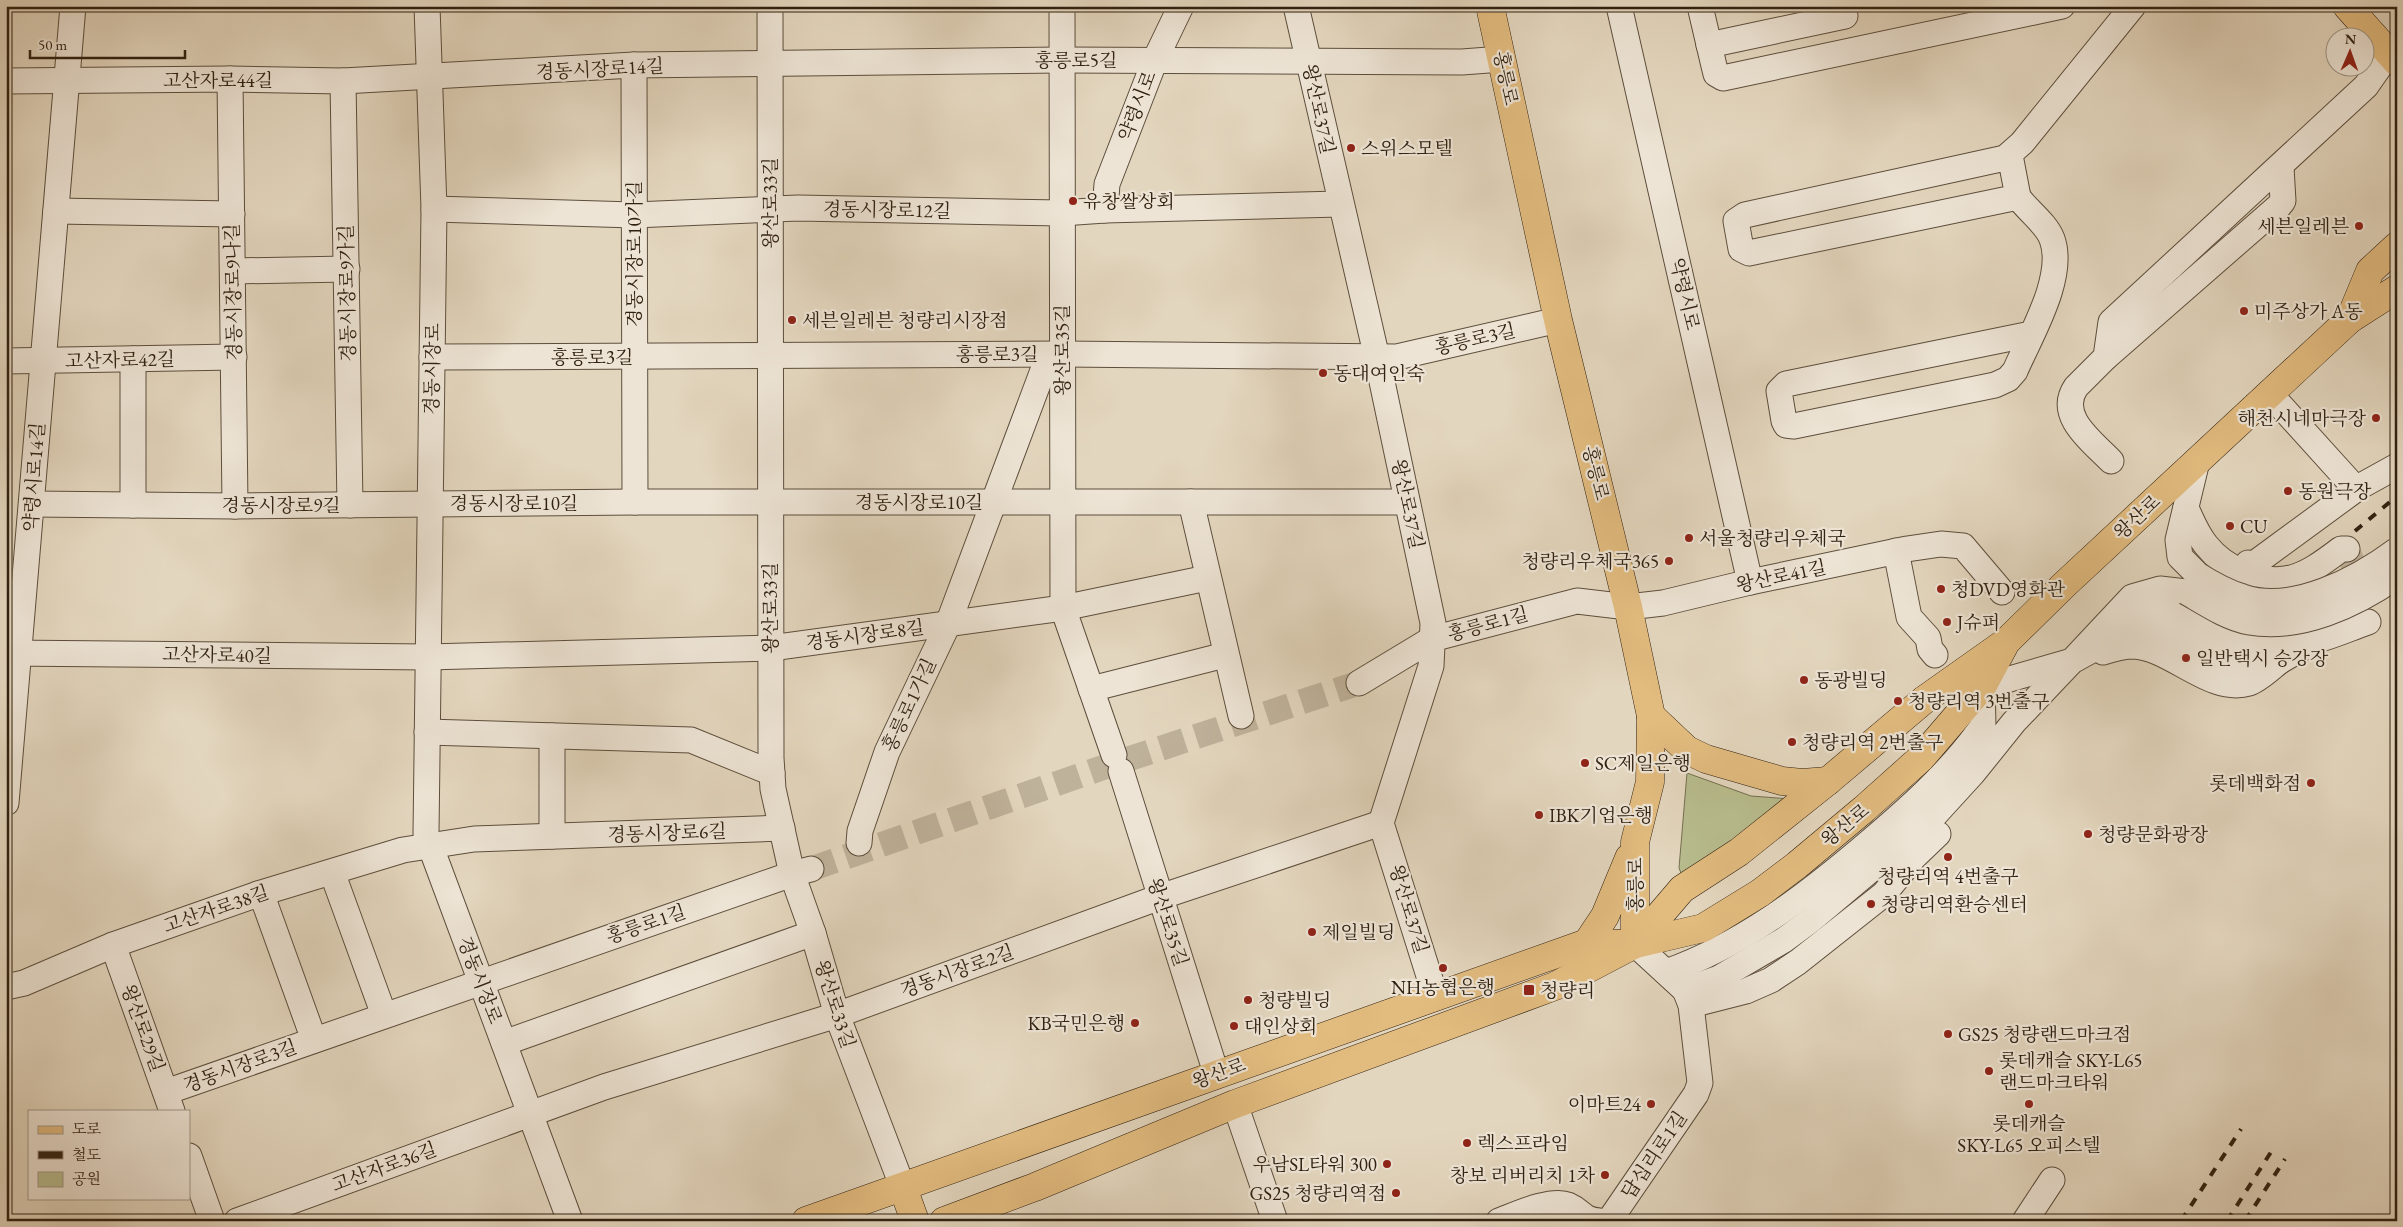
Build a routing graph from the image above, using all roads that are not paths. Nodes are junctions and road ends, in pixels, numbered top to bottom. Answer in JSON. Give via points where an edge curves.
{"nodes":[{"id":1,"x":73,"y":6,"type":"edge"},
{"id":2,"x":427,"y":6,"type":"edge"},
{"id":3,"x":770,"y":6,"type":"edge"},
{"id":4,"x":1062,"y":6,"type":"edge"},
{"id":5,"x":1181,"y":6,"type":"edge"},
{"id":6,"x":1296,"y":6,"type":"edge"},
{"id":7,"x":1490,"y":6,"type":"edge"},
{"id":8,"x":1619,"y":6,"type":"edge"},
{"id":9,"x":1700,"y":6,"type":"edge"},
{"id":10,"x":2062,"y":6,"type":"edge"},
{"id":11,"x":2133,"y":6,"type":"edge"},
{"id":12,"x":2347,"y":6,"type":"edge"},
{"id":13,"x":1844,"y":11,"type":"edge"},
{"id":14,"x":1709,"y":44,"type":"junction"},
{"id":15,"x":1865,"y":49,"type":"junction"},
{"id":16,"x":2393,"y":57,"type":"edge"},
{"id":17,"x":1502,"y":59,"type":"junction"},
{"id":18,"x":1063,"y":60,"type":"junction"},
{"id":19,"x":1154,"y":60,"type":"junction"},
{"id":20,"x":1309,"y":61,"type":"junction"},
{"id":21,"x":634,"y":65,"type":"junction"},
{"id":22,"x":771,"y":65,"type":"junction"},
{"id":23,"x":430,"y":78,"type":"junction"},
{"id":24,"x":230,"y":79,"type":"junction"},
{"id":25,"x":67,"y":81,"type":"junction"},
{"id":26,"x":343,"y":81,"type":"junction"},
{"id":27,"x":6,"y":82,"type":"edge"},
{"id":28,"x":2010,"y":154,"type":"junction"},
{"id":29,"x":2018,"y":197,"type":"junction"},
{"id":30,"x":1340,"y":204,"type":"junction"},
{"id":31,"x":434,"y":209,"type":"junction"},
{"id":32,"x":769,"y":210,"type":"junction"},
{"id":33,"x":1105,"y":210,"type":"junction"},
{"id":34,"x":56,"y":211,"type":"junction"},
{"id":35,"x":1062,"y":213,"type":"junction"},
{"id":36,"x":232,"y":214,"type":"junction"},
{"id":37,"x":634,"y":215,"type":"junction"},
{"id":38,"x":2397,"y":246,"type":"edge"},
{"id":39,"x":347,"y":270,"type":"junction"},
{"id":40,"x":233,"y":271,"type":"junction"},
{"id":41,"x":2397,"y":289,"type":"edge"},
{"id":42,"x":2350,"y":319,"type":"junction"},
{"id":43,"x":1558,"y":320,"type":"junction"},
{"id":44,"x":2031,"y":334,"type":"junction"},
{"id":45,"x":1062,"y":354,"type":"junction"},
{"id":46,"x":635,"y":356,"type":"junction"},
{"id":47,"x":770,"y":356,"type":"junction"},
{"id":48,"x":234,"y":357,"type":"junction"},
{"id":49,"x":432,"y":357,"type":"junction"},
{"id":50,"x":1377,"y":358,"type":"junction"},
{"id":51,"x":133,"y":359,"type":"junction"},
{"id":52,"x":6,"y":360,"type":"edge"},
{"id":53,"x":42,"y":361,"type":"junction"},
{"id":54,"x":2270,"y":394,"type":"junction"},
{"id":55,"x":2110,"y":461,"type":"dead end"},
{"id":56,"x":2197,"y":462,"type":"junction"},
{"id":57,"x":2397,"y":466,"type":"edge"},
{"id":58,"x":2356,"y":489,"type":"junction"},
{"id":59,"x":635,"y":502,"type":"junction"},
{"id":60,"x":770,"y":502,"type":"junction"},
{"id":61,"x":995,"y":502,"type":"junction"},
{"id":62,"x":1063,"y":502,"type":"junction"},
{"id":63,"x":1191,"y":502,"type":"junction"},
{"id":64,"x":1407,"y":502,"type":"junction"},
{"id":65,"x":430,"y":503,"type":"junction"},
{"id":66,"x":32,"y":504,"type":"junction"},
{"id":67,"x":132,"y":505,"type":"junction"},
{"id":68,"x":235,"y":506,"type":"junction"},
{"id":69,"x":350,"y":506,"type":"junction"},
{"id":70,"x":2186,"y":508,"type":"junction"},
{"id":71,"x":2347,"y":549,"type":"dead end"},
{"id":72,"x":2397,"y":550,"type":"edge"},
{"id":73,"x":1896,"y":551,"type":"junction"},
{"id":74,"x":2248,"y":563,"type":"dead end"},
{"id":75,"x":2397,"y":576,"type":"edge"},
{"id":76,"x":1207,"y":578,"type":"junction"},
{"id":77,"x":1750,"y":582,"type":"junction"},
{"id":78,"x":2192,"y":584,"type":"junction"},
{"id":79,"x":2002,"y":592,"type":"dead end"},
{"id":80,"x":1628,"y":607,"type":"junction"},
{"id":81,"x":1063,"y":608,"type":"junction"},
{"id":82,"x":2108,"y":621,"type":"junction"},
{"id":83,"x":2368,"y":622,"type":"dead end"},
{"id":84,"x":948,"y":624,"type":"junction"},
{"id":85,"x":1432,"y":638,"type":"junction"},
{"id":86,"x":2316,"y":640,"type":"junction"},
{"id":87,"x":2006,"y":642,"type":"junction"},
{"id":88,"x":771,"y":648,"type":"junction"},
{"id":89,"x":13,"y":653,"type":"edge"},
{"id":90,"x":1225,"y":655,"type":"junction"},
{"id":91,"x":1935,"y":655,"type":"dead end"},
{"id":92,"x":428,"y":657,"type":"junction"},
{"id":93,"x":2072,"y":660,"type":"junction"},
{"id":94,"x":2280,"y":661,"type":"junction"},
{"id":95,"x":1359,"y":683,"type":"tunnel mouth"},
{"id":96,"x":1982,"y":687,"type":"junction"},
{"id":97,"x":1091,"y":689,"type":"junction"},
{"id":98,"x":1241,"y":716,"type":"dead end"},
{"id":99,"x":1651,"y":716,"type":"junction"},
{"id":100,"x":1982,"y":726,"type":"junction"},
{"id":101,"x":427,"y":732,"type":"junction"},
{"id":102,"x":552,"y":736,"type":"junction"},
{"id":103,"x":772,"y":773,"type":"junction"},
{"id":104,"x":1973,"y":774,"type":"junction"},
{"id":105,"x":1828,"y":781,"type":"junction"},
{"id":106,"x":6,"y":803,"type":"edge"},
{"id":107,"x":1381,"y":823,"type":"junction"},
{"id":108,"x":782,"y":828,"type":"junction"},
{"id":109,"x":552,"y":836,"type":"junction"},
{"id":110,"x":1635,"y":842,"type":"junction"},
{"id":111,"x":859,"y":843,"type":"dead end"},
{"id":112,"x":430,"y":846,"type":"junction"},
{"id":113,"x":802,"y":871,"type":"junction"},
{"id":114,"x":332,"y":872,"type":"junction"},
{"id":115,"x":258,"y":894,"type":"junction"},
{"id":116,"x":1160,"y":897,"type":"junction"},
{"id":117,"x":813,"y":933,"type":"junction"},
{"id":118,"x":1587,"y":943,"type":"junction"},
{"id":119,"x":1635,"y":944,"type":"junction"},
{"id":120,"x":113,"y":946,"type":"junction"},
{"id":121,"x":1666,"y":972,"type":"junction"},
{"id":122,"x":481,"y":981,"type":"junction"},
{"id":123,"x":6,"y":987,"type":"edge"},
{"id":124,"x":1436,"y":995,"type":"junction"},
{"id":125,"x":1688,"y":998,"type":"junction"},
{"id":126,"x":384,"y":1015,"type":"junction"},
{"id":127,"x":837,"y":1015,"type":"junction"},
{"id":128,"x":314,"y":1040,"type":"junction"},
{"id":129,"x":504,"y":1043,"type":"junction"},
{"id":130,"x":1216,"y":1073,"type":"junction"},
{"id":131,"x":169,"y":1102,"type":"edge"},
{"id":132,"x":1235,"y":1104,"type":"junction"},
{"id":133,"x":530,"y":1113,"type":"junction"},
{"id":134,"x":190,"y":1159,"type":"edge"},
{"id":135,"x":2052,"y":1180,"type":"dead end"},
{"id":136,"x":903,"y":1188,"type":"junction"},
{"id":137,"x":191,"y":1221,"type":"edge"},
{"id":138,"x":210,"y":1221,"type":"edge"},
{"id":139,"x":237,"y":1221,"type":"edge"},
{"id":140,"x":570,"y":1221,"type":"edge"},
{"id":141,"x":806,"y":1221,"type":"edge"},
{"id":142,"x":915,"y":1221,"type":"edge"},
{"id":143,"x":944,"y":1221,"type":"edge"},
{"id":144,"x":1275,"y":1221,"type":"edge"},
{"id":145,"x":1499,"y":1221,"type":"edge"},
{"id":146,"x":1599,"y":1221,"type":"edge"},
{"id":147,"x":1609,"y":1221,"type":"edge"},
{"id":148,"x":2025,"y":1221,"type":"edge"}],
"edges":[{"from":1,"to":25,"type":"street","name":"약령시로14길"},
{"from":2,"to":23,"type":"street","name":"경동시장로"},
{"from":3,"to":22,"type":"street","name":"왕산로33길"},
{"from":4,"to":18,"type":"street","name":"왕산로35길"},
{"from":5,"to":19,"type":"street","name":"약령시로"},
{"from":6,"to":20,"type":"street","name":"왕산로37길"},
{"from":7,"to":17,"type":"main road","name":"홍릉로"},
{"from":8,"to":77,"type":"street","name":"약령시로"},
{"from":9,"to":14,"type":"street"},
{"from":10,"to":15,"type":"street"},
{"from":11,"to":28,"type":"street"},
{"from":12,"to":16,"type":"main road"},
{"from":13,"to":14,"type":"street"},
{"from":13,"to":15,"type":"street","via":[[1848,28]]},
{"from":14,"to":15,"type":"street","via":[[1716,74],[1723,78]]},
{"from":16,"to":55,"type":"street","via":[[2281,167],[2112,322],[2106,357],[2076,387],[2070,406],[2074,422]]},
{"from":17,"to":20,"type":"street","name":"홍릉로5길","via":[[1462,62]]},
{"from":17,"to":43,"type":"main road","name":"홍릉로"},
{"from":18,"to":19,"type":"street","name":"홍릉로5길"},
{"from":18,"to":22,"type":"street","name":"홍릉로5길"},
{"from":18,"to":35,"type":"street","name":"왕산로35길"},
{"from":19,"to":20,"type":"street","name":"홍릉로5길"},
{"from":19,"to":33,"type":"street","name":"약령시로","via":[[1106,184]]},
{"from":20,"to":30,"type":"street","name":"왕산로37길"},
{"from":21,"to":22,"type":"street","name":"경동시장로14길"},
{"from":21,"to":23,"type":"street","name":"경동시장로14길"},
{"from":21,"to":37,"type":"street","name":"경동시장로10가길"},
{"from":22,"to":32,"type":"street","name":"왕산로33길"},
{"from":23,"to":26,"type":"street","name":"고산자로44길"},
{"from":23,"to":31,"type":"street","name":"경동시장로"},
{"from":24,"to":25,"type":"street","name":"고산자로44길"},
{"from":24,"to":26,"type":"street","name":"고산자로44길"},
{"from":24,"to":36,"type":"street","name":"경동시장로9나길"},
{"from":25,"to":27,"type":"street","name":"고산자로44길"},
{"from":25,"to":34,"type":"street","name":"약령시로14길"},
{"from":26,"to":39,"type":"street","name":"경동시장로9가길"},
{"from":28,"to":29,"type":"street"},
{"from":28,"to":29,"type":"street","via":[[2000,160],[1745,215],[1736,224],[1741,249],[1750,253]]},
{"from":29,"to":44,"type":"street","via":[[2047,232],[2054,250],[2048,295]]},
{"from":30,"to":33,"type":"street","name":"경동시장로12길"},
{"from":30,"to":50,"type":"street","name":"왕산로37길"},
{"from":31,"to":37,"type":"street","name":"경동시장로12길"},
{"from":31,"to":49,"type":"street","name":"경동시장로"},
{"from":32,"to":35,"type":"street","name":"경동시장로12길"},
{"from":32,"to":37,"type":"street","name":"경동시장로12길"},
{"from":32,"to":47,"type":"street","name":"왕산로33길"},
{"from":33,"to":35,"type":"street","name":"경동시장로12길"},
{"from":34,"to":36,"type":"street"},
{"from":34,"to":53,"type":"street","name":"약령시로14길"},
{"from":35,"to":45,"type":"street","name":"왕산로35길"},
{"from":36,"to":40,"type":"street","name":"경동시장로9나길"},
{"from":37,"to":46,"type":"street","name":"경동시장로10가길"},
{"from":38,"to":42,"type":"main road","name":"왕산로","via":[[2370,271]]},
{"from":39,"to":40,"type":"street"},
{"from":39,"to":69,"type":"street","name":"경동시장로9가길"},
{"from":40,"to":48,"type":"street","name":"경동시장로9나길"},
{"from":41,"to":42,"type":"main road","name":"왕산로"},
{"from":42,"to":54,"type":"main road","name":"왕산로"},
{"from":43,"to":50,"type":"street","name":"홍릉로3길","via":[[1397,357]]},
{"from":43,"to":80,"type":"main road","name":"홍릉로"},
{"from":44,"to":44,"type":"street","via":[[2015,371],[1999,384],[1794,426],[1786,425],[1784,421],[1779,391],[1786,384]]},
{"from":45,"to":47,"type":"street","name":"홍릉로3길"},
{"from":45,"to":50,"type":"street","name":"홍릉로3길"},
{"from":45,"to":61,"type":"street","name":"홍릉로1가길","via":[[1045,365]]},
{"from":45,"to":62,"type":"street","name":"왕산로35길"},
{"from":46,"to":47,"type":"street","name":"홍릉로3길"},
{"from":46,"to":49,"type":"street","name":"홍릉로3길"},
{"from":46,"to":59,"type":"street","name":"경동시장로10가길"},
{"from":47,"to":60,"type":"street","name":"왕산로33길"},
{"from":48,"to":51,"type":"street","name":"고산자로42길"},
{"from":48,"to":68,"type":"street","name":"경동시장로9나길"},
{"from":49,"to":65,"type":"street","name":"경동시장로"},
{"from":50,"to":64,"type":"street","name":"왕산로37길"},
{"from":51,"to":53,"type":"street","name":"고산자로42길"},
{"from":51,"to":67,"type":"street"},
{"from":52,"to":53,"type":"street","name":"고산자로42길"},
{"from":53,"to":66,"type":"street","name":"약령시로14길"},
{"from":54,"to":56,"type":"main road","name":"왕산로"},
{"from":54,"to":58,"type":"street"},
{"from":56,"to":70,"type":"street"},
{"from":56,"to":87,"type":"main road","name":"왕산로"},
{"from":57,"to":58,"type":"street"},
{"from":58,"to":74,"type":"street","via":[[2256,562]]},
{"from":59,"to":60,"type":"street","name":"경동시장로10길"},
{"from":59,"to":65,"type":"street","name":"경동시장로10길"},
{"from":60,"to":61,"type":"street","name":"경동시장로10길"},
{"from":60,"to":88,"type":"street","name":"왕산로33길"},
{"from":61,"to":62,"type":"street","name":"경동시장로10길"},
{"from":61,"to":84,"type":"street","name":"홍릉로1가길"},
{"from":62,"to":63,"type":"street","name":"경동시장로10길"},
{"from":62,"to":81,"type":"street","name":"왕산로35길"},
{"from":63,"to":64,"type":"street","name":"경동시장로10길"},
{"from":63,"to":76,"type":"street"},
{"from":64,"to":85,"type":"street","name":"왕산로37길","via":[[1433,623]]},
{"from":65,"to":69,"type":"street","name":"경동시장로9길"},
{"from":65,"to":92,"type":"street","name":"경동시장로"},
{"from":66,"to":67,"type":"street","name":"경동시장로9길"},
{"from":66,"to":89,"type":"street","name":"약령시로14길"},
{"from":67,"to":68,"type":"street","name":"경동시장로9길"},
{"from":68,"to":69,"type":"street","name":"경동시장로9길"},
{"from":70,"to":71,"type":"street","via":[[2200,538],[2210,550],[2250,576],[2291,578],[2341,549]]},
{"from":70,"to":78,"type":"street","via":[[2178,540],[2180,557]]},
{"from":72,"to":78,"type":"street","bridge":true,"via":[[2330,588],[2288,601],[2244,598]]},
{"from":73,"to":77,"type":"street","name":"왕산로41길"},
{"from":73,"to":79,"type":"street","name":"왕산로41길","via":[[1941,544],[1963,546]]},
{"from":73,"to":91,"type":"street","via":[[1909,617],[1928,638]]},
{"from":75,"to":78,"type":"street","bridge":true,"via":[[2347,604],[2306,619],[2284,623],[2248,622],[2229,615]]},
{"from":76,"to":81,"type":"street","name":"경동시장로8길"},
{"from":76,"to":90,"type":"street"},
{"from":77,"to":80,"type":"street","name":"왕산로41길","via":[[1663,604]]},
{"from":78,"to":82,"type":"street","via":[[2132,597]]},
{"from":80,"to":85,"type":"street","name":"홍릉로1길","via":[[1576,601]]},
{"from":80,"to":99,"type":"main road","name":"홍릉로"},
{"from":81,"to":84,"type":"street","name":"경동시장로8길"},
{"from":81,"to":97,"type":"street","name":"왕산로35길"},
{"from":82,"to":86,"type":"street","via":[[2135,612],[2159,610],[2239,642],[2283,646]]},
{"from":82,"to":93,"type":"street"},
{"from":83,"to":86,"type":"street"},
{"from":84,"to":88,"type":"street","name":"경동시장로8길"},
{"from":84,"to":111,"type":"street","name":"홍릉로1가길","via":[[887,752],[860,831]]},
{"from":85,"to":95,"type":"street","name":"홍릉로1길"},
{"from":85,"to":107,"type":"street","name":"왕산로37길","via":[[1431,666]]},
{"from":86,"to":94,"type":"street"},
{"from":87,"to":96,"type":"main road","name":"왕산로"},
{"from":87,"to":105,"type":"main road","name":"왕산로","via":[[1924,700]]},
{"from":88,"to":92,"type":"street","name":"경동시장로8길"},
{"from":88,"to":103,"type":"street","name":"왕산로33길"},
{"from":89,"to":92,"type":"street","name":"고산자로40길"},
{"from":89,"to":106,"type":"street","name":"약령시로14길"},
{"from":90,"to":97,"type":"street"},
{"from":90,"to":98,"type":"street"},
{"from":92,"to":101,"type":"street","name":"경동시장로"},
{"from":93,"to":94,"type":"street","via":[[2134,627],[2167,634],[2227,662]]},
{"from":93,"to":94,"type":"street","via":[[2135,646],[2161,654],[2220,682],[2250,683]]},
{"from":93,"to":96,"type":"street"},
{"from":93,"to":104,"type":"street","via":[[2014,722]]},
{"from":96,"to":100,"type":"street"},
{"from":96,"to":119,"type":"main road","name":"왕산로","via":[[1922,758],[1898,781],[1790,870],[1703,928]]},
{"from":97,"to":116,"type":"street","name":"왕산로35길"},
{"from":99,"to":105,"type":"main road","via":[[1687,750],[1706,759],[1782,781]]},
{"from":99,"to":110,"type":"main road","name":"홍릉로","via":[[1650,782]]},
{"from":100,"to":104,"type":"street"},
{"from":100,"to":121,"type":"street","via":[[1967,748],[1905,812],[1809,892],[1752,932],[1698,961]]},
{"from":101,"to":102,"type":"street"},
{"from":101,"to":112,"type":"street","name":"경동시장로","via":[[426,834]]},
{"from":102,"to":103,"type":"street","via":[[691,740]]},
{"from":102,"to":109,"type":"street"},
{"from":103,"to":108,"type":"street","name":"왕산로33길"},
{"from":104,"to":125,"type":"street","via":[[1958,811],[1884,894],[1848,925],[1771,980],[1737,994]]},
{"from":105,"to":119,"type":"main road","name":"왕산로","via":[[1739,852],[1682,889]]},
{"from":107,"to":116,"type":"street","name":"경동시장로2길"},
{"from":107,"to":124,"type":"street","name":"왕산로37길"},
{"from":108,"to":109,"type":"street","name":"경동시장로6길"},
{"from":108,"to":113,"type":"street","name":"왕산로33길"},
{"from":109,"to":112,"type":"street","name":"경동시장로6길","via":[[474,839]]},
{"from":110,"to":118,"type":"main road","via":[[1605,916]]},
{"from":110,"to":119,"type":"main road","name":"홍릉로"},
{"from":112,"to":114,"type":"street","name":"고산자로38길","via":[[403,850]]},
{"from":112,"to":122,"type":"street","name":"경동시장로"},
{"from":113,"to":117,"type":"street","name":"왕산로33길"},
{"from":113,"to":122,"type":"street","name":"홍릉로1길"},
{"from":114,"to":115,"type":"street","name":"고산자로38길"},
{"from":114,"to":126,"type":"street"},
{"from":115,"to":120,"type":"street","name":"고산자로38길"},
{"from":115,"to":128,"type":"street","name":"경동시장로3길","via":[[265,904]]},
{"from":116,"to":127,"type":"street","name":"경동시장로2길"},
{"from":116,"to":130,"type":"street","name":"왕산로35길"},
{"from":117,"to":127,"type":"street","name":"왕산로33길"},
{"from":117,"to":129,"type":"street"},
{"from":118,"to":119,"type":"main road","name":"왕산로"},
{"from":118,"to":124,"type":"main road","name":"왕산로"},
{"from":119,"to":121,"type":"street"},
{"from":119,"to":132,"type":"main road","name":"왕산로","via":[[1555,986]]},
{"from":120,"to":123,"type":"street","name":"고산자로38길","via":[[24,983]]},
{"from":120,"to":131,"type":"street","name":"왕산로29길"},
{"from":121,"to":125,"type":"street"},
{"from":122,"to":126,"type":"street","name":"경동시장로3길"},
{"from":122,"to":129,"type":"street","name":"경동시장로"},
{"from":124,"to":130,"type":"main road","name":"왕산로"},
{"from":125,"to":147,"type":"street","name":"답십리로1길","via":[[1699,1088]]},
{"from":126,"to":128,"type":"street","name":"경동시장로3길"},
{"from":127,"to":133,"type":"street","name":"경동시장로2길"},
{"from":127,"to":136,"type":"street","name":"왕산로33길"},
{"from":128,"to":131,"type":"street","name":"경동시장로3길"},
{"from":129,"to":133,"type":"street","name":"경동시장로"},
{"from":130,"to":136,"type":"main road","name":"왕산로"},
{"from":132,"to":143,"type":"main road","name":"왕산로"},
{"from":132,"to":144,"type":"street"},
{"from":133,"to":139,"type":"street","name":"고산자로36길"},
{"from":133,"to":140,"type":"street","name":"경동시장로"},
{"from":134,"to":138,"type":"street"},
{"from":135,"to":148,"type":"street"},
{"from":136,"to":141,"type":"main road","name":"왕산로"},
{"from":136,"to":142,"type":"main road"},
{"from":137,"to":138,"type":"street"},
{"from":145,"to":146,"type":"street","via":[[1545,1204],[1567,1204],[1588,1219]]}]}
